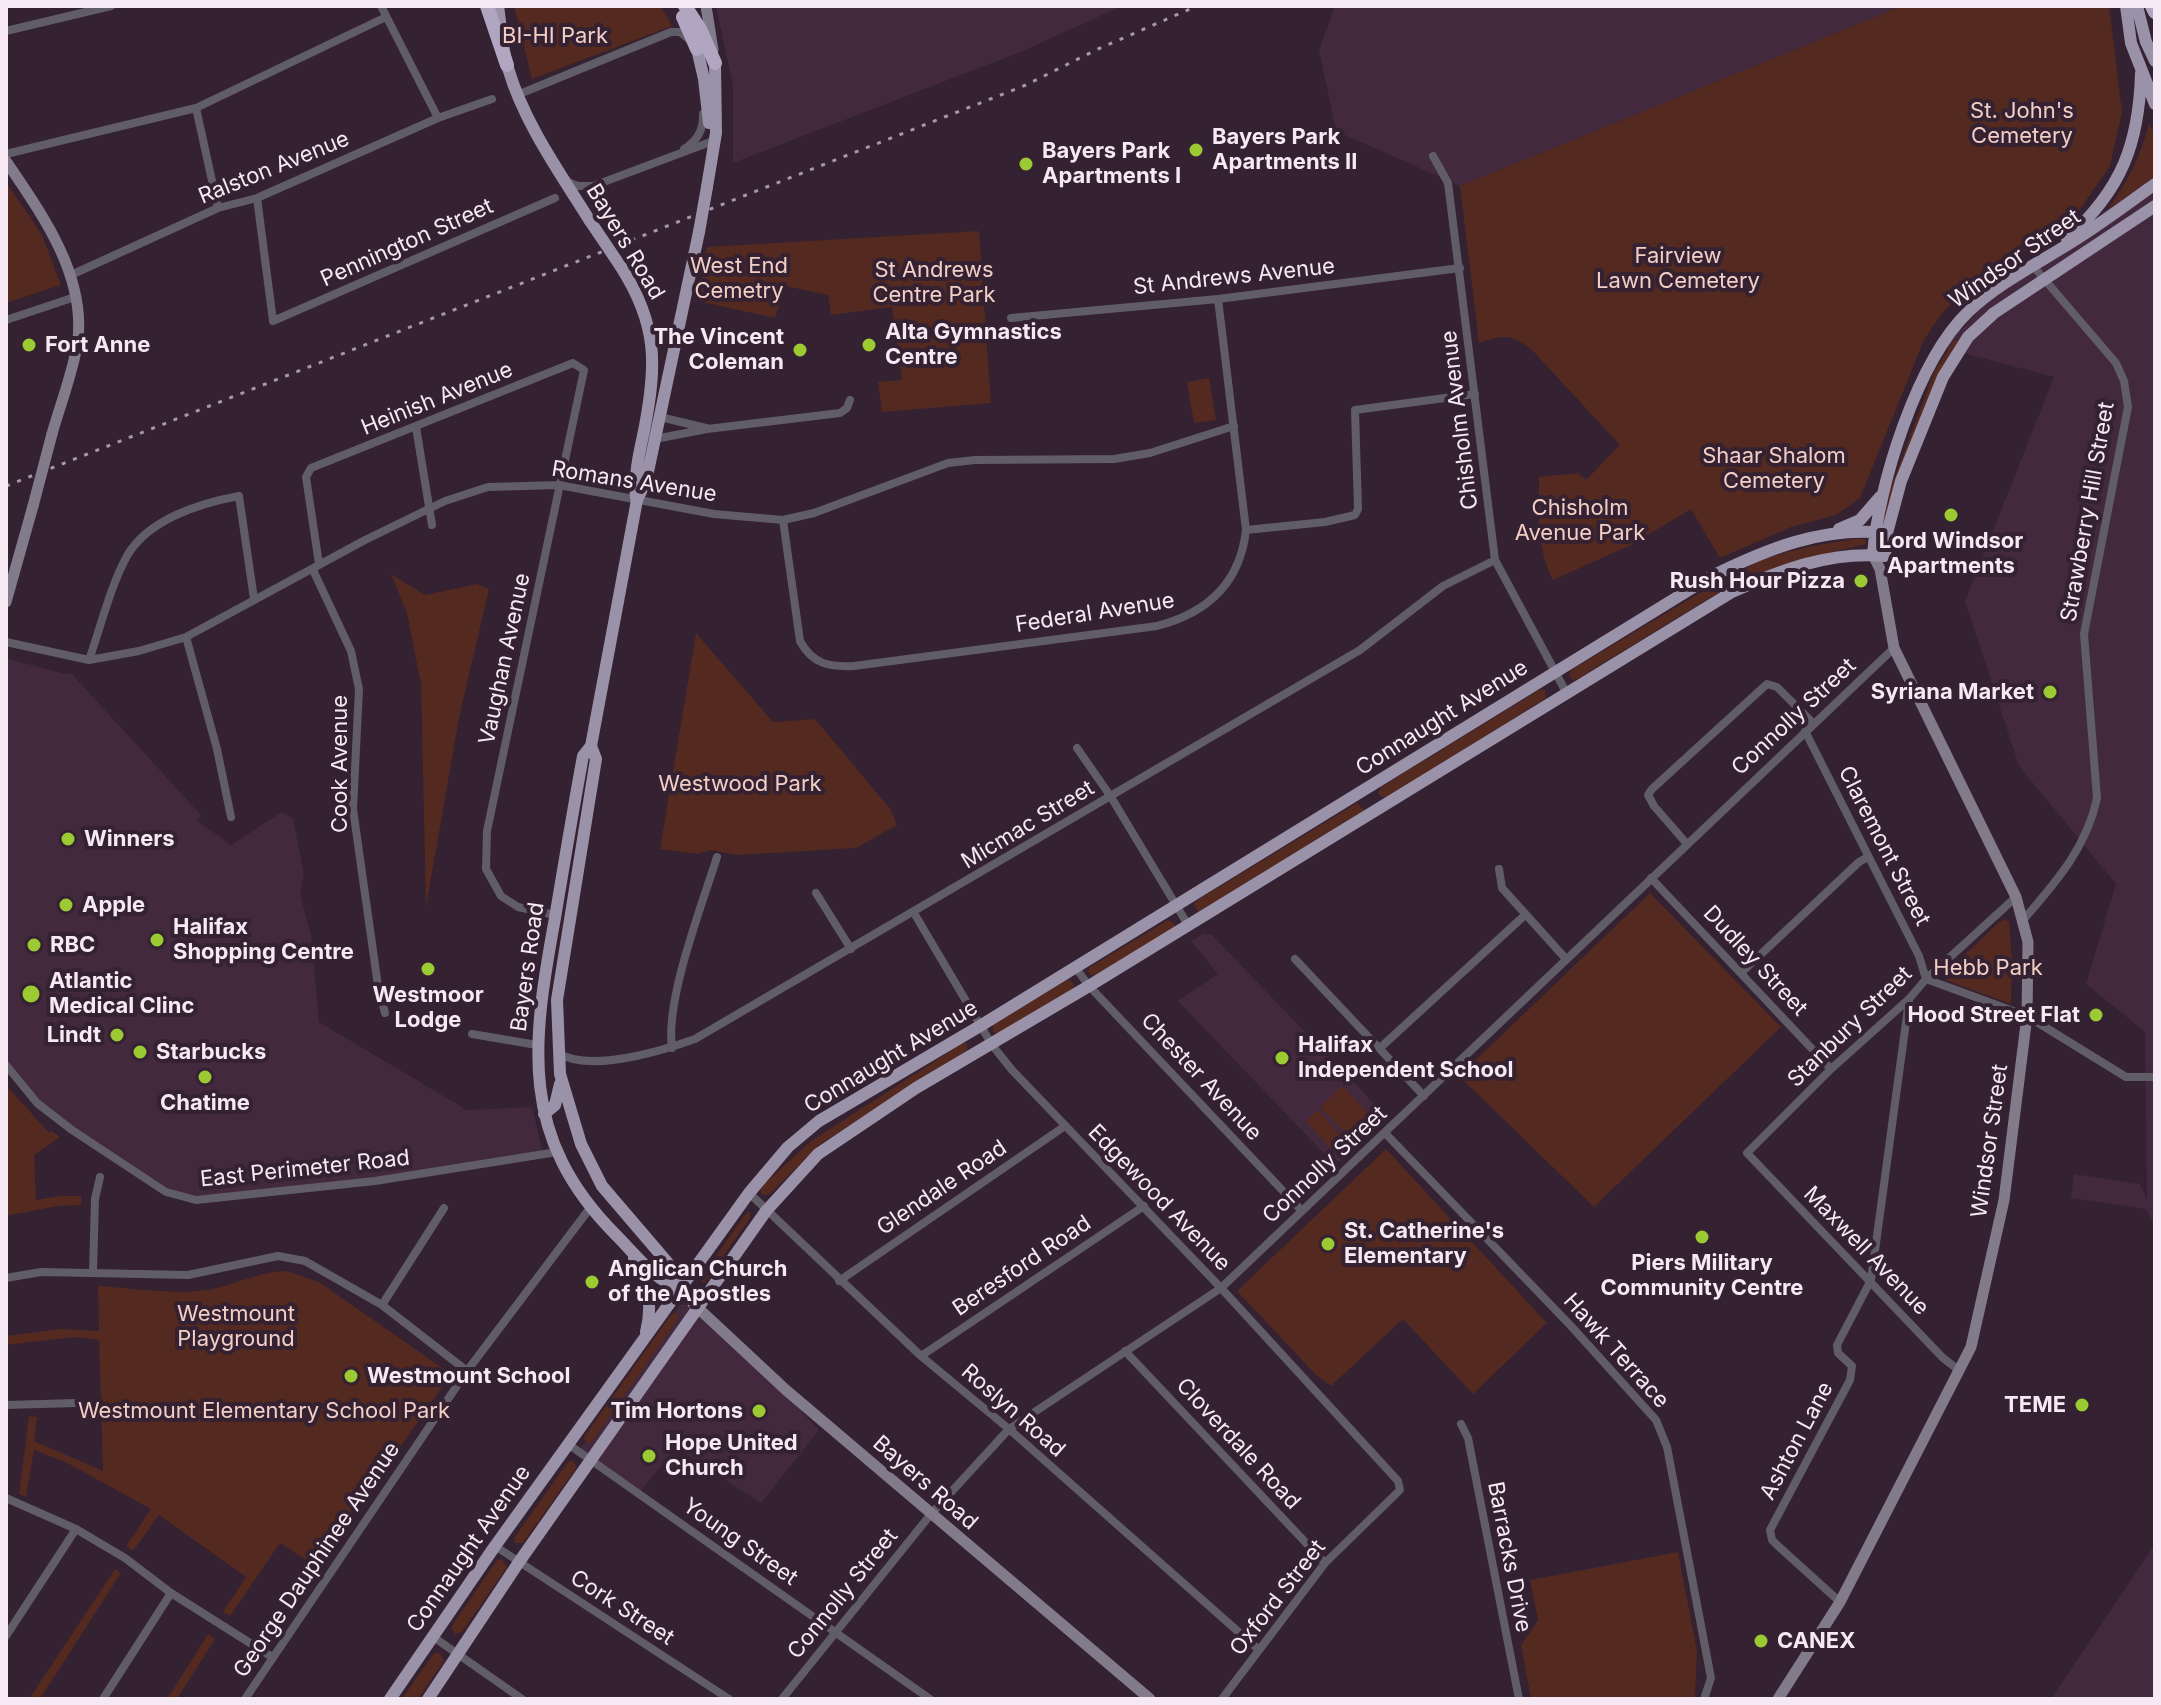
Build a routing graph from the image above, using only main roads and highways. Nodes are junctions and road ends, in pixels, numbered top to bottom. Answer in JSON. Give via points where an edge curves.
{"nodes":[{"id":1,"x":487,"y":6,"type":"edge"},
{"id":2,"x":498,"y":6,"type":"edge"},
{"id":3,"x":677,"y":6,"type":"edge"},
{"id":4,"x":685,"y":6,"type":"edge"},
{"id":5,"x":2126,"y":6,"type":"edge"},
{"id":6,"x":2137,"y":6,"type":"edge"},
{"id":7,"x":2152,"y":6,"type":"edge"},
{"id":8,"x":2155,"y":12,"type":"edge"},
{"id":9,"x":693,"y":44,"type":"joint"},
{"id":10,"x":2155,"y":61,"type":"edge"},
{"id":11,"x":715,"y":63,"type":"joint"},
{"id":12,"x":507,"y":65,"type":"junction"},
{"id":13,"x":2141,"y":73,"type":"junction"},
{"id":14,"x":2155,"y":104,"type":"edge"},
{"id":15,"x":713,"y":141,"type":"junction"},
{"id":16,"x":2155,"y":184,"type":"edge"},
{"id":17,"x":2154,"y":207,"type":"edge"},
{"id":18,"x":2045,"y":258,"type":"junction"},
{"id":19,"x":1882,"y":494,"type":"junction"},
{"id":20,"x":637,"y":500,"type":"junction"},
{"id":21,"x":1880,"y":532,"type":"junction"},
{"id":22,"x":1828,"y":533,"type":"junction"},
{"id":23,"x":1879,"y":556,"type":"joint"},
{"id":24,"x":591,"y":746,"type":"junction"},
{"id":25,"x":1363,"y":791,"type":"junction"},
{"id":26,"x":1376,"y":811,"type":"junction"},
{"id":27,"x":560,"y":1074,"type":"junction"},
{"id":28,"x":544,"y":1114,"type":"junction"},
{"id":29,"x":557,"y":1152,"type":"junction"},
{"id":30,"x":587,"y":1160,"type":"junction"},
{"id":31,"x":626,"y":1245,"type":"junction"},
{"id":32,"x":681,"y":1289,"type":"junction"},
{"id":33,"x":698,"y":1308,"type":"junction"},
{"id":34,"x":643,"y":1343,"type":"junction"},
{"id":35,"x":390,"y":1699,"type":"edge"},
{"id":36,"x":428,"y":1699,"type":"edge"}],
"edges":[{"from":1,"to":12,"type":"highway"},
{"from":2,"to":12,"type":"main road","name":"Bayers Road"},
{"from":3,"to":9,"type":"highway"},
{"from":4,"to":11,"type":"highway"},
{"from":5,"to":13,"type":"main road"},
{"from":6,"to":10,"type":"main road"},
{"from":7,"to":8,"type":"highway"},
{"from":9,"to":15,"type":"main road"},
{"from":11,"to":15,"type":"main road","name":"Bayers Road"},
{"from":12,"to":20,"type":"main road","name":"Bayers Road","bridge":true,"via":[[517,95],[564,181],[621,267],[652,336],[653,385],[634,478]]},
{"from":13,"to":14,"type":"main road"},
{"from":13,"to":18,"type":"main road","via":[[2135,136],[2120,174],[2090,216]]},
{"from":15,"to":20,"type":"main road","name":"Bayers Road","bridge":true,"via":[[660,417]]},
{"from":16,"to":18,"type":"main road","name":"Windsor Street"},
{"from":17,"to":21,"type":"main road","name":"Windsor Street","via":[[1980,324],[1951,360]]},
{"from":18,"to":19,"type":"main road","name":"Windsor Street","via":[[1969,311],[1948,336],[1905,423]]},
{"from":19,"to":21,"type":"main road","name":"Windsor Street"},
{"from":19,"to":22,"type":"main road","via":[[1860,520]]},
{"from":20,"to":24,"type":"main road","name":"Bayers Road"},
{"from":21,"to":22,"type":"main road","name":"Connaught Avenue"},
{"from":21,"to":23,"type":"main road","name":"Windsor Street"},
{"from":22,"to":25,"type":"main road","name":"Connaught Avenue","via":[[1783,545],[1723,571]]},
{"from":23,"to":26,"type":"main road","name":"Connaught Avenue","via":[[1815,560],[1732,592]]},
{"from":24,"to":27,"type":"main road","name":"Bayers Road","via":[[596,759],[557,1000]]},
{"from":24,"to":28,"type":"main road","name":"Bayers Road","via":[[583,756],[539,1008]]},
{"from":25,"to":26,"type":"main road"},
{"from":25,"to":32,"type":"main road","name":"Connaught Avenue","via":[[819,1121],[788,1147],[749,1193]]},
{"from":26,"to":33,"type":"main road","name":"Connaught Avenue","via":[[916,1088],[818,1154],[766,1211]]},
{"from":27,"to":28,"type":"main road","via":[[555,1105]]},
{"from":27,"to":30,"type":"main road","name":"Bayers Road"},
{"from":28,"to":29,"type":"main road","name":"Bayers Road"},
{"from":29,"to":30,"type":"main road"},
{"from":29,"to":31,"type":"main road","name":"Bayers Road","via":[[590,1208]]},
{"from":30,"to":32,"type":"main road","name":"Bayers Road","via":[[609,1196],[673,1269]]},
{"from":31,"to":32,"type":"main road","name":"Bayers Road","via":[[664,1283]]},
{"from":31,"to":34,"type":"main road","via":[[650,1301]]},
{"from":32,"to":33,"type":"main road","name":"Bayers Road"},
{"from":32,"to":34,"type":"main road","name":"Connaught Avenue"},
{"from":33,"to":36,"type":"main road","name":"Connaught Avenue"},
{"from":34,"to":35,"type":"main road","name":"Connaught Avenue"}]}
